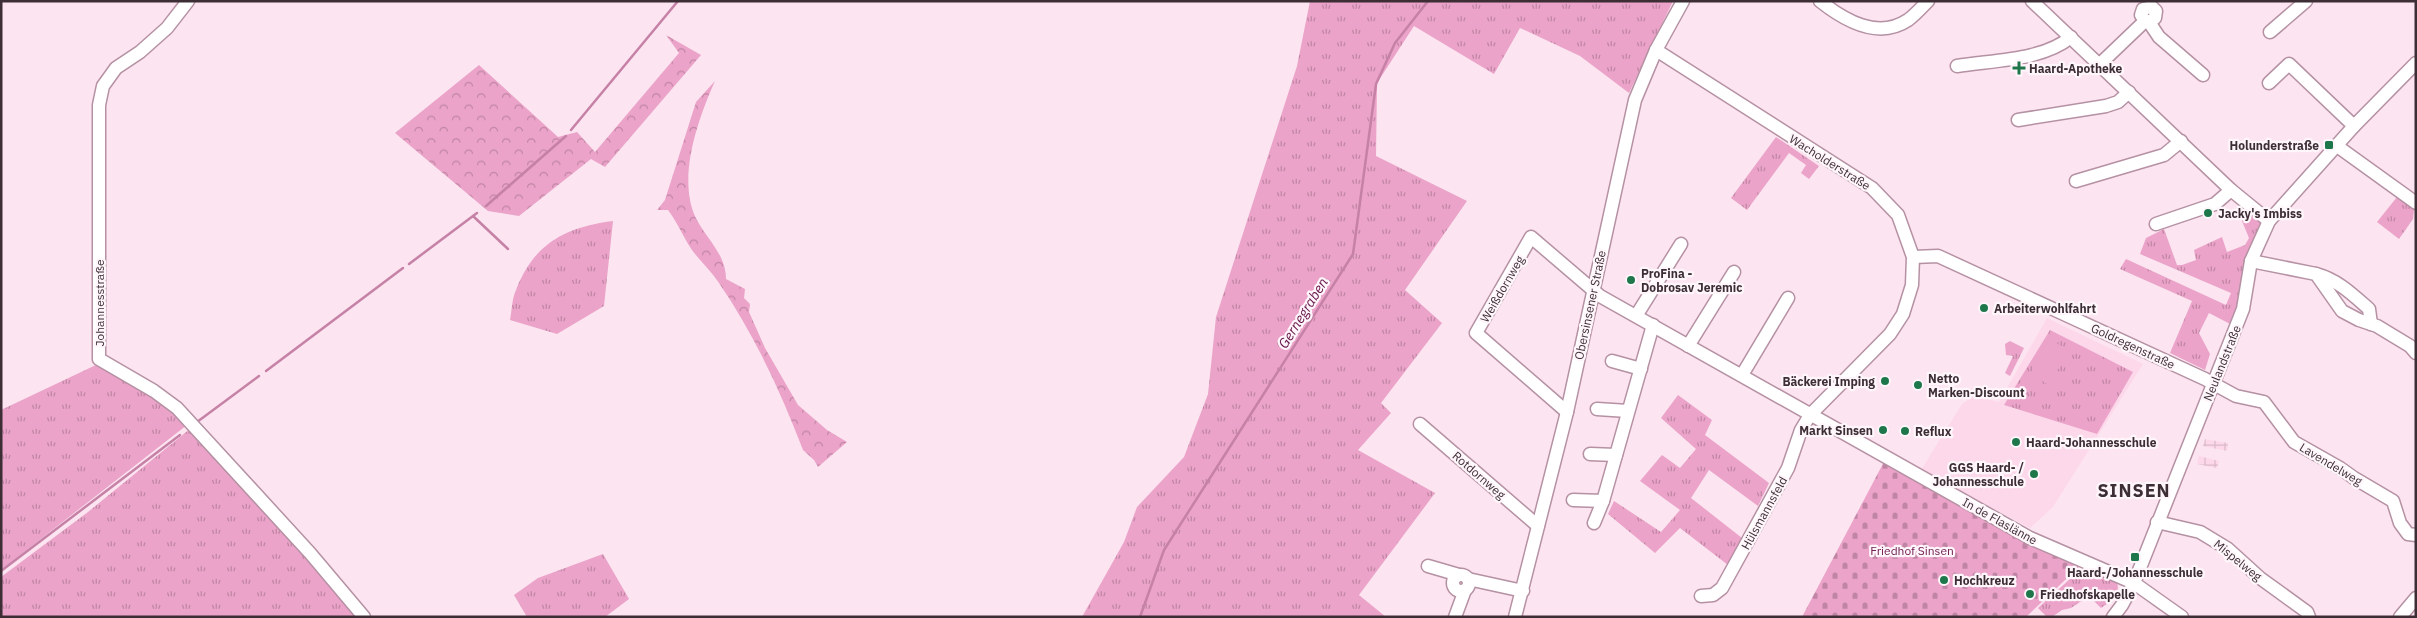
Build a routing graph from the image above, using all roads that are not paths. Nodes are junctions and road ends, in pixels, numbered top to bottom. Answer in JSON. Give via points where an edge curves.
{"nodes":[{"id":1,"x":188,"y":1,"type":"edge"},
{"id":2,"x":1683,"y":1,"type":"edge"},
{"id":3,"x":1820,"y":1,"type":"edge"},
{"id":4,"x":1928,"y":1,"type":"edge"},
{"id":5,"x":2032,"y":1,"type":"edge"},
{"id":6,"x":2306,"y":1,"type":"edge"},
{"id":7,"x":2290,"y":6,"type":"edge"},
{"id":8,"x":2270,"y":32,"type":"dead end"},
{"id":9,"x":2071,"y":37,"type":"junction"},
{"id":10,"x":1656,"y":50,"type":"junction"},
{"id":11,"x":2416,"y":63,"type":"edge"},
{"id":12,"x":2100,"y":64,"type":"junction"},
{"id":13,"x":1957,"y":66,"type":"dead end"},
{"id":14,"x":2202,"y":75,"type":"dead end"},
{"id":15,"x":2269,"y":83,"type":"dead end"},
{"id":16,"x":2129,"y":92,"type":"junction"},
{"id":17,"x":2018,"y":120,"type":"dead end"},
{"id":18,"x":2354,"y":126,"type":"junction"},
{"id":19,"x":2181,"y":140,"type":"junction"},
{"id":20,"x":2336,"y":146,"type":"junction"},
{"id":21,"x":2076,"y":180,"type":"dead end"},
{"id":22,"x":2231,"y":190,"type":"junction"},
{"id":23,"x":2416,"y":203,"type":"edge"},
{"id":24,"x":2269,"y":221,"type":"junction"},
{"id":25,"x":2156,"y":224,"type":"dead end"},
{"id":26,"x":1681,"y":244,"type":"dead end"},
{"id":27,"x":1914,"y":257,"type":"junction"},
{"id":28,"x":2251,"y":261,"type":"junction"},
{"id":29,"x":1734,"y":272,"type":"dead end"},
{"id":30,"x":2316,"y":274,"type":"junction"},
{"id":31,"x":1593,"y":291,"type":"junction"},
{"id":32,"x":1788,"y":298,"type":"dead end"},
{"id":33,"x":1636,"y":316,"type":"junction"},
{"id":34,"x":2371,"y":324,"type":"junction"},
{"id":35,"x":1653,"y":325,"type":"junction"},
{"id":36,"x":1688,"y":346,"type":"junction"},
{"id":37,"x":2414,"y":349,"type":"edge"},
{"id":38,"x":1612,"y":361,"type":"dead end"},
{"id":39,"x":1641,"y":369,"type":"junction"},
{"id":40,"x":1742,"y":375,"type":"junction"},
{"id":41,"x":2214,"y":384,"type":"junction"},
{"id":42,"x":1597,"y":409,"type":"dead end"},
{"id":43,"x":1628,"y":411,"type":"junction"},
{"id":44,"x":1567,"y":412,"type":"junction"},
{"id":45,"x":1810,"y":415,"type":"junction"},
{"id":46,"x":1420,"y":424,"type":"dead end"},
{"id":47,"x":1590,"y":454,"type":"dead end"},
{"id":48,"x":1616,"y":455,"type":"junction"},
{"id":49,"x":1573,"y":500,"type":"dead end"},
{"id":50,"x":1603,"y":501,"type":"junction"},
{"id":51,"x":2157,"y":522,"type":"junction"},
{"id":52,"x":1594,"y":523,"type":"dead end"},
{"id":53,"x":1538,"y":526,"type":"junction"},
{"id":54,"x":2416,"y":535,"type":"edge"},
{"id":55,"x":1428,"y":566,"type":"dead end"},
{"id":56,"x":1464,"y":581,"type":"junction"},
{"id":57,"x":2134,"y":583,"type":"junction"},
{"id":58,"x":1523,"y":591,"type":"junction"},
{"id":59,"x":1701,"y":596,"type":"dead end"},
{"id":60,"x":2416,"y":598,"type":"edge"},
{"id":61,"x":2176,"y":615,"type":"edge"},
{"id":62,"x":2406,"y":615,"type":"edge"},
{"id":63,"x":364,"y":617,"type":"edge"},
{"id":64,"x":1455,"y":617,"type":"edge"},
{"id":65,"x":1515,"y":617,"type":"edge"},
{"id":66,"x":2113,"y":617,"type":"edge"},
{"id":67,"x":2309,"y":617,"type":"edge"}],
"edges":[{"from":1,"to":63,"type":"street","name":"Johannesstraße","via":[[167,28],[116,68],[103,86],[99,105],[99,359],[154,390],[177,408]]},
{"from":2,"to":10,"type":"street","name":"Obersinsener Straße"},
{"from":3,"to":4,"type":"street","via":[[1862,27],[1883,29],[1908,20]]},
{"from":5,"to":9,"type":"street"},
{"from":6,"to":7,"type":"street"},
{"from":7,"to":8,"type":"street"},
{"from":9,"to":12,"type":"street"},
{"from":9,"to":13,"type":"street","via":[[2060,47]]},
{"from":10,"to":27,"type":"street","name":"Wacholderstraße","via":[[1872,188],[1898,215]]},
{"from":10,"to":31,"type":"street","name":"Obersinsener Straße","via":[[1635,100]]},
{"from":11,"to":18,"type":"street","name":"Neulandstraße"},
{"from":12,"to":14,"type":"street","via":[[2147,21],[2159,37]]},
{"from":12,"to":16,"type":"street"},
{"from":15,"to":18,"type":"street","via":[[2289,64]]},
{"from":16,"to":17,"type":"street","via":[[2118,102],[2106,106]]},
{"from":16,"to":19,"type":"street"},
{"from":18,"to":20,"type":"street","name":"Neulandstraße"},
{"from":19,"to":21,"type":"street","via":[[2164,155]]},
{"from":19,"to":22,"type":"street"},
{"from":20,"to":23,"type":"street"},
{"from":20,"to":24,"type":"street","name":"Neulandstraße"},
{"from":22,"to":24,"type":"street"},
{"from":22,"to":25,"type":"street","via":[[2215,204]]},
{"from":24,"to":28,"type":"street","name":"Neulandstraße"},
{"from":26,"to":33,"type":"street"},
{"from":27,"to":41,"type":"street","name":"Goldregenstraße","via":[[1938,256]]},
{"from":27,"to":45,"type":"street","name":"Wacholderstraße","via":[[1912,285],[1903,314],[1890,334]]},
{"from":28,"to":30,"type":"street"},
{"from":28,"to":41,"type":"street","name":"Neulandstraße","via":[[2243,309]]},
{"from":29,"to":36,"type":"street"},
{"from":30,"to":34,"type":"street","via":[[2342,311]]},
{"from":30,"to":34,"type":"street","via":[[2341,285],[2369,309]]},
{"from":31,"to":33,"type":"street","name":"In de Flaslänne"},
{"from":31,"to":44,"type":"street","name":"Obersinsener Straße"},
{"from":31,"to":44,"type":"street","name":"Weißdornweg","via":[[1531,238],[1476,333]]},
{"from":32,"to":40,"type":"street"},
{"from":33,"to":35,"type":"street","name":"In de Flaslänne"},
{"from":34,"to":37,"type":"street"},
{"from":35,"to":36,"type":"street","name":"In de Flaslänne"},
{"from":35,"to":39,"type":"street"},
{"from":36,"to":40,"type":"street","name":"In de Flaslänne"},
{"from":38,"to":39,"type":"street"},
{"from":39,"to":43,"type":"street"},
{"from":40,"to":45,"type":"street","name":"In de Flaslänne"},
{"from":41,"to":51,"type":"street","name":"Neulandstraße"},
{"from":41,"to":54,"type":"street","name":"Lavendelweg","via":[[2236,396],[2264,402],[2294,442],[2393,501],[2400,523],[2408,534]]},
{"from":42,"to":43,"type":"street"},
{"from":43,"to":48,"type":"street"},
{"from":44,"to":53,"type":"street","name":"Obersinsener Straße"},
{"from":45,"to":57,"type":"street","name":"In de Flaslänne","via":[[2030,538]]},
{"from":45,"to":59,"type":"street","name":"Hülsmannsfeld","via":[[1801,430],[1788,468],[1722,588],[1713,595]]},
{"from":46,"to":53,"type":"street","name":"Rotdornweg"},
{"from":47,"to":48,"type":"street"},
{"from":48,"to":50,"type":"street"},
{"from":49,"to":50,"type":"street"},
{"from":50,"to":52,"type":"street"},
{"from":51,"to":57,"type":"street","name":"Neulandstraße"},
{"from":51,"to":67,"type":"street","name":"Mispelweg","via":[[2200,532],[2228,549],[2260,578],[2307,612]]},
{"from":53,"to":58,"type":"street","name":"Obersinsener Straße"},
{"from":55,"to":56,"type":"street"},
{"from":56,"to":58,"type":"street"},
{"from":56,"to":64,"type":"street"},
{"from":57,"to":61,"type":"street","name":"In de Flaslänne"},
{"from":57,"to":66,"type":"street","name":"Neulandstraße"},
{"from":58,"to":65,"type":"street","name":"Obersinsener Straße"},
{"from":60,"to":62,"type":"street"}]}
